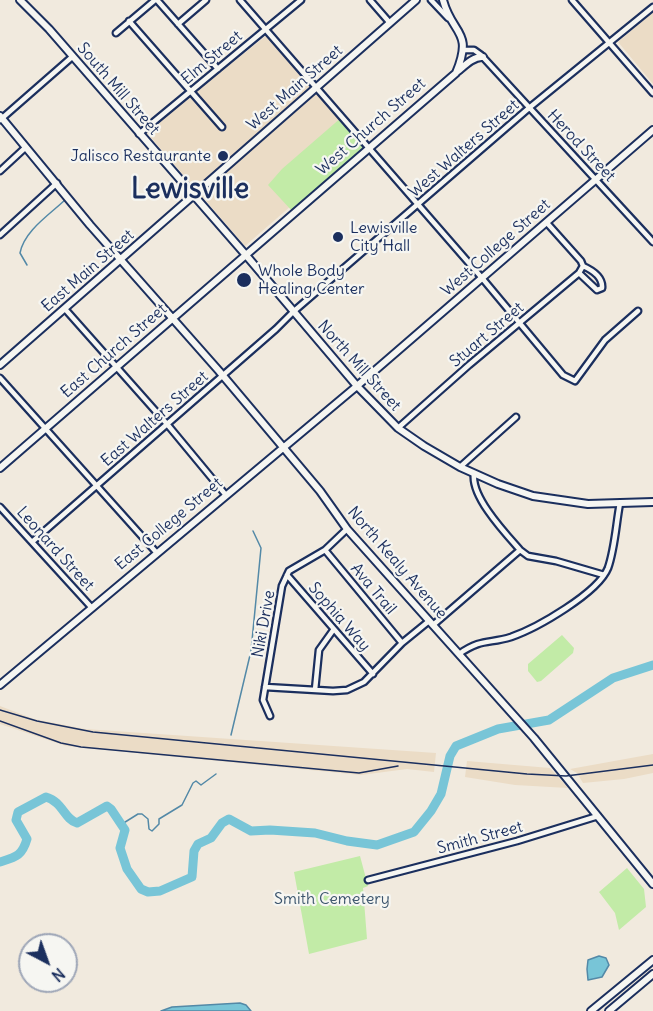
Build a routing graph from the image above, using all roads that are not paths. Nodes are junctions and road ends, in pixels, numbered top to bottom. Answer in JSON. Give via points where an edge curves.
{"nodes":[{"id":1,"x":20,"y":0,"type":"edge"},
{"id":2,"x":156,"y":0,"type":"edge"},
{"id":3,"x":206,"y":0,"type":"edge"},
{"id":4,"x":240,"y":0,"type":"edge"},
{"id":5,"x":300,"y":0,"type":"edge"},
{"id":6,"x":370,"y":0,"type":"edge"},
{"id":7,"x":416,"y":0,"type":"edge"},
{"id":8,"x":431,"y":0,"type":"edge"},
{"id":9,"x":443,"y":0,"type":"edge"},
{"id":10,"x":572,"y":0,"type":"edge"},
{"id":11,"x":653,"y":7,"type":"edge"},
{"id":12,"x":129,"y":21,"type":"junction"},
{"id":13,"x":390,"y":23,"type":"junction"},
{"id":14,"x":178,"y":24,"type":"junction"},
{"id":15,"x":455,"y":24,"type":"junction"},
{"id":16,"x":265,"y":29,"type":"junction"},
{"id":17,"x":116,"y":33,"type":"dead end"},
{"id":18,"x":610,"y":43,"type":"junction"},
{"id":19,"x":463,"y":50,"type":"junction"},
{"id":20,"x":72,"y":57,"type":"junction"},
{"id":21,"x":483,"y":57,"type":"junction"},
{"id":22,"x":218,"y":69,"type":"junction"},
{"id":23,"x":456,"y":73,"type":"junction"},
{"id":24,"x":317,"y":88,"type":"junction"},
{"id":25,"x":191,"y":91,"type":"junction"},
{"id":26,"x":653,"y":93,"type":"edge"},
{"id":27,"x":529,"y":108,"type":"junction"},
{"id":28,"x":1,"y":118,"type":"edge"},
{"id":29,"x":222,"y":127,"type":"dead end"},
{"id":30,"x":653,"y":130,"type":"edge"},
{"id":31,"x":139,"y":134,"type":"junction"},
{"id":32,"x":26,"y":147,"type":"junction"},
{"id":33,"x":369,"y":147,"type":"junction"},
{"id":34,"x":0,"y":171,"type":"edge"},
{"id":35,"x":596,"y":180,"type":"junction"},
{"id":36,"x":57,"y":183,"type":"junction"},
{"id":37,"x":193,"y":197,"type":"junction"},
{"id":38,"x":418,"y":206,"type":"junction"},
{"id":39,"x":547,"y":223,"type":"junction"},
{"id":40,"x":0,"y":235,"type":"edge"},
{"id":41,"x":653,"y":242,"type":"edge"},
{"id":42,"x":245,"y":254,"type":"junction"},
{"id":43,"x":120,"y":260,"type":"junction"},
{"id":44,"x":583,"y":266,"type":"junction"},
{"id":45,"x":579,"y":273,"type":"junction"},
{"id":46,"x":482,"y":278,"type":"junction"},
{"id":47,"x":65,"y":309,"type":"junction"},
{"id":48,"x":638,"y":311,"type":"dead end"},
{"id":49,"x":293,"y":312,"type":"junction"},
{"id":50,"x":172,"y":319,"type":"junction"},
{"id":51,"x":520,"y":323,"type":"junction"},
{"id":52,"x":0,"y":365,"type":"edge"},
{"id":53,"x":116,"y":366,"type":"junction"},
{"id":54,"x":222,"y":376,"type":"junction"},
{"id":55,"x":0,"y":378,"type":"edge"},
{"id":56,"x":357,"y":386,"type":"junction"},
{"id":57,"x":516,"y":417,"type":"dead end"},
{"id":58,"x":167,"y":424,"type":"junction"},
{"id":59,"x":398,"y":428,"type":"junction"},
{"id":60,"x":45,"y":429,"type":"junction"},
{"id":61,"x":282,"y":447,"type":"junction"},
{"id":62,"x":460,"y":467,"type":"junction"},
{"id":63,"x":0,"y":468,"type":"edge"},
{"id":64,"x":474,"y":474,"type":"junction"},
{"id":65,"x":96,"y":486,"type":"junction"},
{"id":66,"x":225,"y":494,"type":"junction"},
{"id":67,"x":653,"y":502,"type":"edge"},
{"id":68,"x":620,"y":503,"type":"junction"},
{"id":69,"x":0,"y":507,"type":"edge"},
{"id":70,"x":347,"y":529,"type":"junction"},
{"id":71,"x":32,"y":542,"type":"junction"},
{"id":72,"x":325,"y":550,"type":"junction"},
{"id":73,"x":520,"y":550,"type":"junction"},
{"id":74,"x":156,"y":552,"type":"junction"},
{"id":75,"x":287,"y":575,"type":"junction"},
{"id":76,"x":604,"y":575,"type":"junction"},
{"id":77,"x":92,"y":608,"type":"junction"},
{"id":78,"x":431,"y":623,"type":"junction"},
{"id":79,"x":334,"y":629,"type":"junction"},
{"id":80,"x":402,"y":643,"type":"junction"},
{"id":81,"x":459,"y":654,"type":"junction"},
{"id":82,"x":373,"y":674,"type":"junction"},
{"id":83,"x":0,"y":685,"type":"edge"},
{"id":84,"x":265,"y":687,"type":"junction"},
{"id":85,"x":315,"y":690,"type":"junction"},
{"id":86,"x":270,"y":716,"type":"dead end"},
{"id":87,"x":598,"y":816,"type":"junction"},
{"id":88,"x":368,"y":880,"type":"dead end"},
{"id":89,"x":653,"y":884,"type":"edge"},
{"id":90,"x":653,"y":960,"type":"edge"},
{"id":91,"x":653,"y":974,"type":"edge"},
{"id":92,"x":591,"y":1011,"type":"edge"},
{"id":93,"x":609,"y":1011,"type":"edge"}],
"edges":[{"from":1,"to":20,"type":"main road","name":"South Mill Street"},
{"from":2,"to":12,"type":"street"},
{"from":2,"to":14,"type":"street"},
{"from":3,"to":14,"type":"street"},
{"from":4,"to":16,"type":"street"},
{"from":5,"to":16,"type":"street","name":"Elm Street"},
{"from":6,"to":13,"type":"street"},
{"from":7,"to":13,"type":"main road","name":"West Main Street"},
{"from":8,"to":15,"type":"street"},
{"from":9,"to":15,"type":"main road"},
{"from":10,"to":18,"type":"street"},
{"from":11,"to":18,"type":"street","name":"West Walters Street"},
{"from":12,"to":17,"type":"street"},
{"from":12,"to":25,"type":"street"},
{"from":13,"to":24,"type":"main road","name":"West Main Street"},
{"from":14,"to":22,"type":"street"},
{"from":15,"to":19,"type":"main road","via":[[463,38]]},
{"from":16,"to":22,"type":"street","name":"Elm Street"},
{"from":16,"to":24,"type":"street"},
{"from":18,"to":26,"type":"street"},
{"from":18,"to":27,"type":"street","name":"West Walters Street"},
{"from":19,"to":21,"type":"street","name":"Herod Street","via":[[474,50]]},
{"from":19,"to":23,"type":"main road"},
{"from":20,"to":28,"type":"street"},
{"from":20,"to":31,"type":"main road","name":"South Mill Street"},
{"from":21,"to":23,"type":"main road","name":"West Church Street","via":[[473,59]]},
{"from":21,"to":27,"type":"street","name":"Herod Street"},
{"from":22,"to":25,"type":"street","name":"Elm Street"},
{"from":23,"to":33,"type":"main road","name":"West Church Street"},
{"from":24,"to":33,"type":"street"},
{"from":24,"to":37,"type":"main road","name":"West Main Street"},
{"from":25,"to":29,"type":"street"},
{"from":25,"to":31,"type":"street","name":"Elm Street"},
{"from":27,"to":35,"type":"street","name":"Herod Street"},
{"from":27,"to":38,"type":"street","name":"West Walters Street"},
{"from":28,"to":32,"type":"main road","name":"North Kealy Avenue"},
{"from":30,"to":35,"type":"main road","name":"West College Street"},
{"from":31,"to":37,"type":"main road","name":"South Mill Street"},
{"from":32,"to":34,"type":"street"},
{"from":32,"to":36,"type":"main road","name":"North Kealy Avenue"},
{"from":33,"to":38,"type":"street"},
{"from":33,"to":42,"type":"main road","name":"West Church Street"},
{"from":35,"to":39,"type":"main road","name":"West College Street"},
{"from":35,"to":41,"type":"street","name":"Herod Street"},
{"from":36,"to":40,"type":"street"},
{"from":36,"to":43,"type":"main road","name":"North Kealy Avenue"},
{"from":37,"to":42,"type":"main road","name":"North Mill Street"},
{"from":37,"to":43,"type":"main road","name":"East Main Street"},
{"from":38,"to":46,"type":"street"},
{"from":38,"to":49,"type":"street","name":"West Walters Street"},
{"from":39,"to":44,"type":"street"},
{"from":39,"to":46,"type":"main road","name":"West College Street"},
{"from":42,"to":49,"type":"main road","name":"North Mill Street"},
{"from":42,"to":50,"type":"main road","name":"East Church Street"},
{"from":43,"to":47,"type":"main road","name":"East Main Street"},
{"from":43,"to":50,"type":"main road","name":"North Kealy Avenue"},
{"from":44,"to":45,"type":"street","name":"Stuart Street"},
{"from":44,"to":45,"type":"street","via":[[595,273],[602,288],[597,290]]},
{"from":45,"to":51,"type":"street","name":"Stuart Street"},
{"from":46,"to":51,"type":"street"},
{"from":46,"to":56,"type":"main road","name":"West College Street"},
{"from":47,"to":52,"type":"main road","name":"East Main Street"},
{"from":47,"to":53,"type":"street"},
{"from":48,"to":51,"type":"street","via":[[605,340],[575,381],[563,375]]},
{"from":49,"to":54,"type":"street","name":"East Walters Street"},
{"from":49,"to":56,"type":"main road","name":"North Mill Street"},
{"from":50,"to":53,"type":"main road","name":"East Church Street"},
{"from":50,"to":54,"type":"main road","name":"North Kealy Avenue"},
{"from":51,"to":59,"type":"street","name":"Stuart Street"},
{"from":53,"to":58,"type":"street"},
{"from":53,"to":60,"type":"main road","name":"East Church Street"},
{"from":54,"to":58,"type":"street","name":"East Walters Street"},
{"from":54,"to":61,"type":"main road","name":"North Kealy Avenue"},
{"from":55,"to":60,"type":"street"},
{"from":56,"to":59,"type":"main road","name":"North Mill Street"},
{"from":56,"to":61,"type":"main road","name":"East College Street"},
{"from":57,"to":62,"type":"street"},
{"from":58,"to":65,"type":"street","name":"East Walters Street"},
{"from":58,"to":66,"type":"street"},
{"from":59,"to":62,"type":"main road","name":"North Mill Street"},
{"from":60,"to":63,"type":"main road","name":"East Church Street"},
{"from":60,"to":65,"type":"street"},
{"from":61,"to":66,"type":"main road","name":"East College Street"},
{"from":61,"to":70,"type":"main road","name":"North Kealy Avenue"},
{"from":62,"to":64,"type":"main road","name":"North Mill Street"},
{"from":64,"to":68,"type":"main road","name":"North Mill Street","via":[[533,496],[588,504]]},
{"from":64,"to":73,"type":"street","via":[[478,496]]},
{"from":65,"to":71,"type":"street","name":"East Walters Street"},
{"from":65,"to":74,"type":"street"},
{"from":66,"to":74,"type":"main road","name":"East College Street"},
{"from":67,"to":68,"type":"main road","name":"North Mill Street"},
{"from":68,"to":76,"type":"street"},
{"from":69,"to":71,"type":"street","name":"Leonard Street"},
{"from":70,"to":72,"type":"street","name":"Niki Drive"},
{"from":70,"to":78,"type":"main road","name":"North Kealy Avenue"},
{"from":71,"to":77,"type":"street","name":"Leonard Street"},
{"from":72,"to":75,"type":"street","name":"Niki Drive"},
{"from":72,"to":80,"type":"street","name":"Ava Trail"},
{"from":73,"to":76,"type":"street","via":[[528,556]]},
{"from":73,"to":78,"type":"street"},
{"from":74,"to":77,"type":"main road","name":"East College Street"},
{"from":75,"to":79,"type":"street","name":"Sophia Way"},
{"from":75,"to":84,"type":"street","name":"Niki Drive"},
{"from":76,"to":81,"type":"street","via":[[570,606],[514,636],[476,643]]},
{"from":77,"to":83,"type":"main road","name":"East College Street"},
{"from":78,"to":80,"type":"street"},
{"from":78,"to":81,"type":"main road","name":"North Kealy Avenue"},
{"from":79,"to":82,"type":"street","name":"Sophia Way"},
{"from":79,"to":85,"type":"street","via":[[319,650]]},
{"from":80,"to":82,"type":"street"},
{"from":81,"to":87,"type":"main road","name":"North Kealy Avenue"},
{"from":82,"to":85,"type":"street","via":[[347,690]]},
{"from":84,"to":85,"type":"street"},
{"from":84,"to":86,"type":"street","name":"Niki Drive","via":[[263,700]]},
{"from":87,"to":88,"type":"street","name":"Smith Street"},
{"from":87,"to":89,"type":"main road","name":"North Kealy Avenue"},
{"from":90,"to":92,"type":"main road"},
{"from":91,"to":93,"type":"main road"}]}
